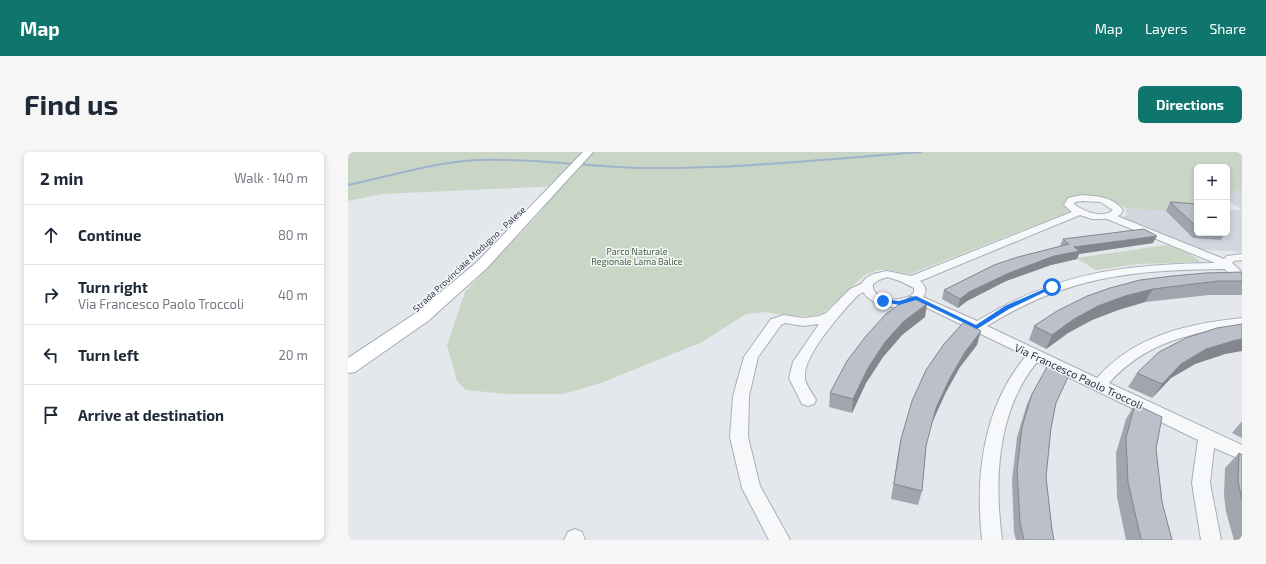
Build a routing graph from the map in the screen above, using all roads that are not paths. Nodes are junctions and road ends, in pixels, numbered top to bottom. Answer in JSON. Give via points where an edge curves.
{"nodes":[{"id":1,"x":581,"y":152,"type":"edge"},
{"id":2,"x":588,"y":152,"type":"edge"},
{"id":3,"x":547,"y":191,"type":"junction"},
{"id":4,"x":1080,"y":212,"type":"junction"},
{"id":5,"x":1108,"y":216,"type":"junction"},
{"id":6,"x":1242,"y":257,"type":"edge"},
{"id":7,"x":1227,"y":265,"type":"junction"},
{"id":8,"x":1242,"y":277,"type":"edge"},
{"id":9,"x":912,"y":280,"type":"junction"},
{"id":10,"x":866,"y":286,"type":"junction"},
{"id":11,"x":916,"y":298,"type":"junction"},
{"id":12,"x":831,"y":316,"type":"junction"},
{"id":13,"x":1242,"y":322,"type":"edge"},
{"id":14,"x":977,"y":327,"type":"junction"},
{"id":15,"x":1035,"y":355,"type":"junction"},
{"id":16,"x":348,"y":356,"type":"edge"},
{"id":17,"x":348,"y":367,"type":"edge"},
{"id":18,"x":1098,"y":385,"type":"junction"},
{"id":19,"x":808,"y":400,"type":"dead end"},
{"id":20,"x":1207,"y":437,"type":"junction"},
{"id":21,"x":1242,"y":453,"type":"edge"},
{"id":22,"x":780,"y":540,"type":"edge"},
{"id":23,"x":992,"y":540,"type":"edge"},
{"id":24,"x":1211,"y":540,"type":"edge"}],
"edges":[{"from":1,"to":3,"type":"main road","name":"Strada Provinciale Modugno - Palese"},
{"from":2,"to":3,"type":"main road","name":"Strada Provinciale Modugno - Palese"},
{"from":3,"to":16,"type":"main road","name":"Strada Provinciale Modugno - Palese","via":[[407,317]]},
{"from":3,"to":17,"type":"main road","name":"Strada Provinciale Modugno - Palese","via":[[482,265],[427,313]]},
{"from":4,"to":5,"type":"street"},
{"from":4,"to":5,"type":"street","via":[[1069,205],[1071,200],[1089,198],[1111,204],[1118,210],[1117,213]]},
{"from":4,"to":9,"type":"street"},
{"from":5,"to":7,"type":"street"},
{"from":6,"to":7,"type":"street","via":[[1231,258]]},
{"from":7,"to":8,"type":"street"},
{"from":7,"to":14,"type":"street","via":[[1148,268],[1077,280],[1029,296]]},
{"from":9,"to":10,"type":"street","via":[[896,275],[880,275]]},
{"from":9,"to":11,"type":"street","via":[[919,288]]},
{"from":10,"to":11,"type":"street","via":[[870,294],[883,301],[899,303]]},
{"from":10,"to":12,"type":"street","via":[[854,292]]},
{"from":11,"to":14,"type":"street","name":"Via Francesco Paolo Troccoli"},
{"from":12,"to":19,"type":"street","via":[[800,362],[797,378]]},
{"from":12,"to":22,"type":"street","via":[[803,322],[784,319],[776,322],[751,357],[741,396],[739,437],[751,488]]},
{"from":13,"to":18,"type":"street","via":[[1200,327],[1146,345],[1124,358]]},
{"from":14,"to":15,"type":"street","name":"Via Francesco Paolo Troccoli"},
{"from":15,"to":18,"type":"street","name":"Via Francesco Paolo Troccoli"},
{"from":15,"to":23,"type":"street","via":[[1012,386],[997,427],[990,489],[989,526]]},
{"from":18,"to":20,"type":"street","name":"Via Francesco Paolo Troccoli"},
{"from":20,"to":21,"type":"street","name":"Via Francesco Paolo Troccoli"},
{"from":20,"to":24,"type":"street","via":[[1200,483]]}]}
